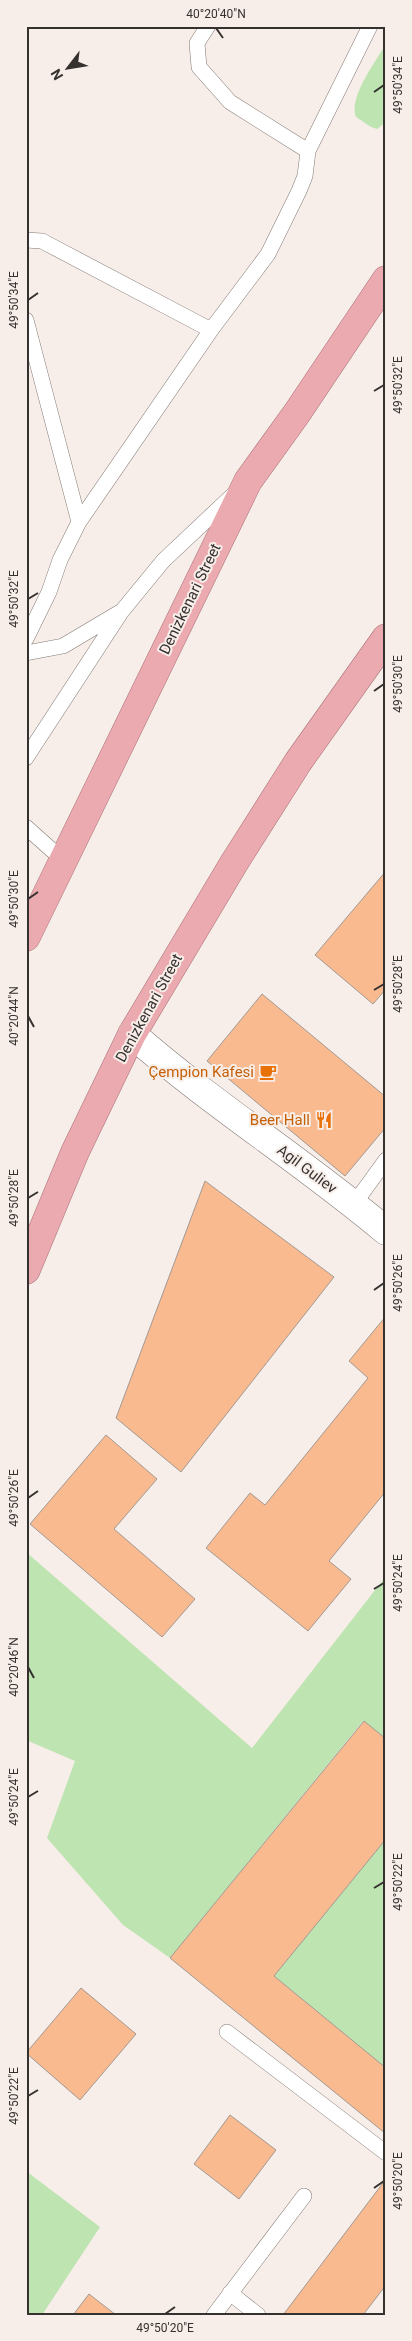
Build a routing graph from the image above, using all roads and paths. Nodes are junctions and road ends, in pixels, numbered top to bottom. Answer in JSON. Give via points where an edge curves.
{"nodes":[{"id":1,"x":208,"y":26,"type":"edge"},
{"id":2,"x":370,"y":26,"type":"edge"},
{"id":3,"x":308,"y":151,"type":"junction"},
{"id":4,"x":26,"y":240,"type":"edge"},
{"id":5,"x":386,"y":280,"type":"edge"},
{"id":6,"x":26,"y":320,"type":"edge"},
{"id":7,"x":211,"y":330,"type":"junction"},
{"id":8,"x":248,"y":481,"type":"junction"},
{"id":9,"x":79,"y":522,"type":"junction"},
{"id":10,"x":122,"y":611,"type":"junction"},
{"id":11,"x":386,"y":638,"type":"edge"},
{"id":12,"x":26,"y":639,"type":"edge"},
{"id":13,"x":26,"y":653,"type":"edge"},
{"id":14,"x":26,"y":758,"type":"edge"},
{"id":15,"x":26,"y":828,"type":"edge"},
{"id":16,"x":62,"y":860,"type":"junction"},
{"id":17,"x":26,"y":938,"type":"edge"},
{"id":18,"x":132,"y":1034,"type":"junction"},
{"id":19,"x":386,"y":1160,"type":"edge"},
{"id":20,"x":354,"y":1204,"type":"junction"},
{"id":21,"x":386,"y":1231,"type":"edge"},
{"id":22,"x":26,"y":1270,"type":"edge"},
{"id":23,"x":228,"y":2032,"type":"dead end"},
{"id":24,"x":386,"y":2153,"type":"edge"},
{"id":25,"x":304,"y":2196,"type":"dead end"},
{"id":26,"x":230,"y":2293,"type":"junction"},
{"id":27,"x":214,"y":2315,"type":"edge"},
{"id":28,"x":258,"y":2315,"type":"edge"}],
"edges":[{"from":1,"to":3,"type":"lane","via":[[197,44],[199,67],[230,102]]},
{"from":2,"to":3,"type":"lane"},
{"from":3,"to":7,"type":"lane","via":[[305,176],[268,254]]},
{"from":4,"to":7,"type":"lane","via":[[42,241]]},
{"from":5,"to":8,"type":"highway","name":"Denizkenari Street"},
{"from":6,"to":9,"type":"lane"},
{"from":7,"to":9,"type":"lane"},
{"from":8,"to":10,"type":"lane","via":[[163,561]]},
{"from":8,"to":16,"type":"highway","name":"Denizkenari Street"},
{"from":9,"to":12,"type":"lane"},
{"from":10,"to":13,"type":"lane","via":[[63,646]]},
{"from":10,"to":14,"type":"lane"},
{"from":11,"to":18,"type":"highway","name":"Denizkenari Street","via":[[298,762]]},
{"from":15,"to":16,"type":"lane"},
{"from":16,"to":17,"type":"highway","name":"Denizkenari Street"},
{"from":18,"to":20,"type":"street","name":"Agil Guliev","via":[[177,1073]]},
{"from":18,"to":22,"type":"highway","name":"Denizkenari Street","via":[[75,1152]]},
{"from":19,"to":20,"type":"lane"},
{"from":20,"to":21,"type":"street","name":"Agil Guliev"},
{"from":23,"to":24,"type":"lane"},
{"from":25,"to":26,"type":"lane"},
{"from":26,"to":27,"type":"lane"},
{"from":26,"to":28,"type":"lane"}]}
